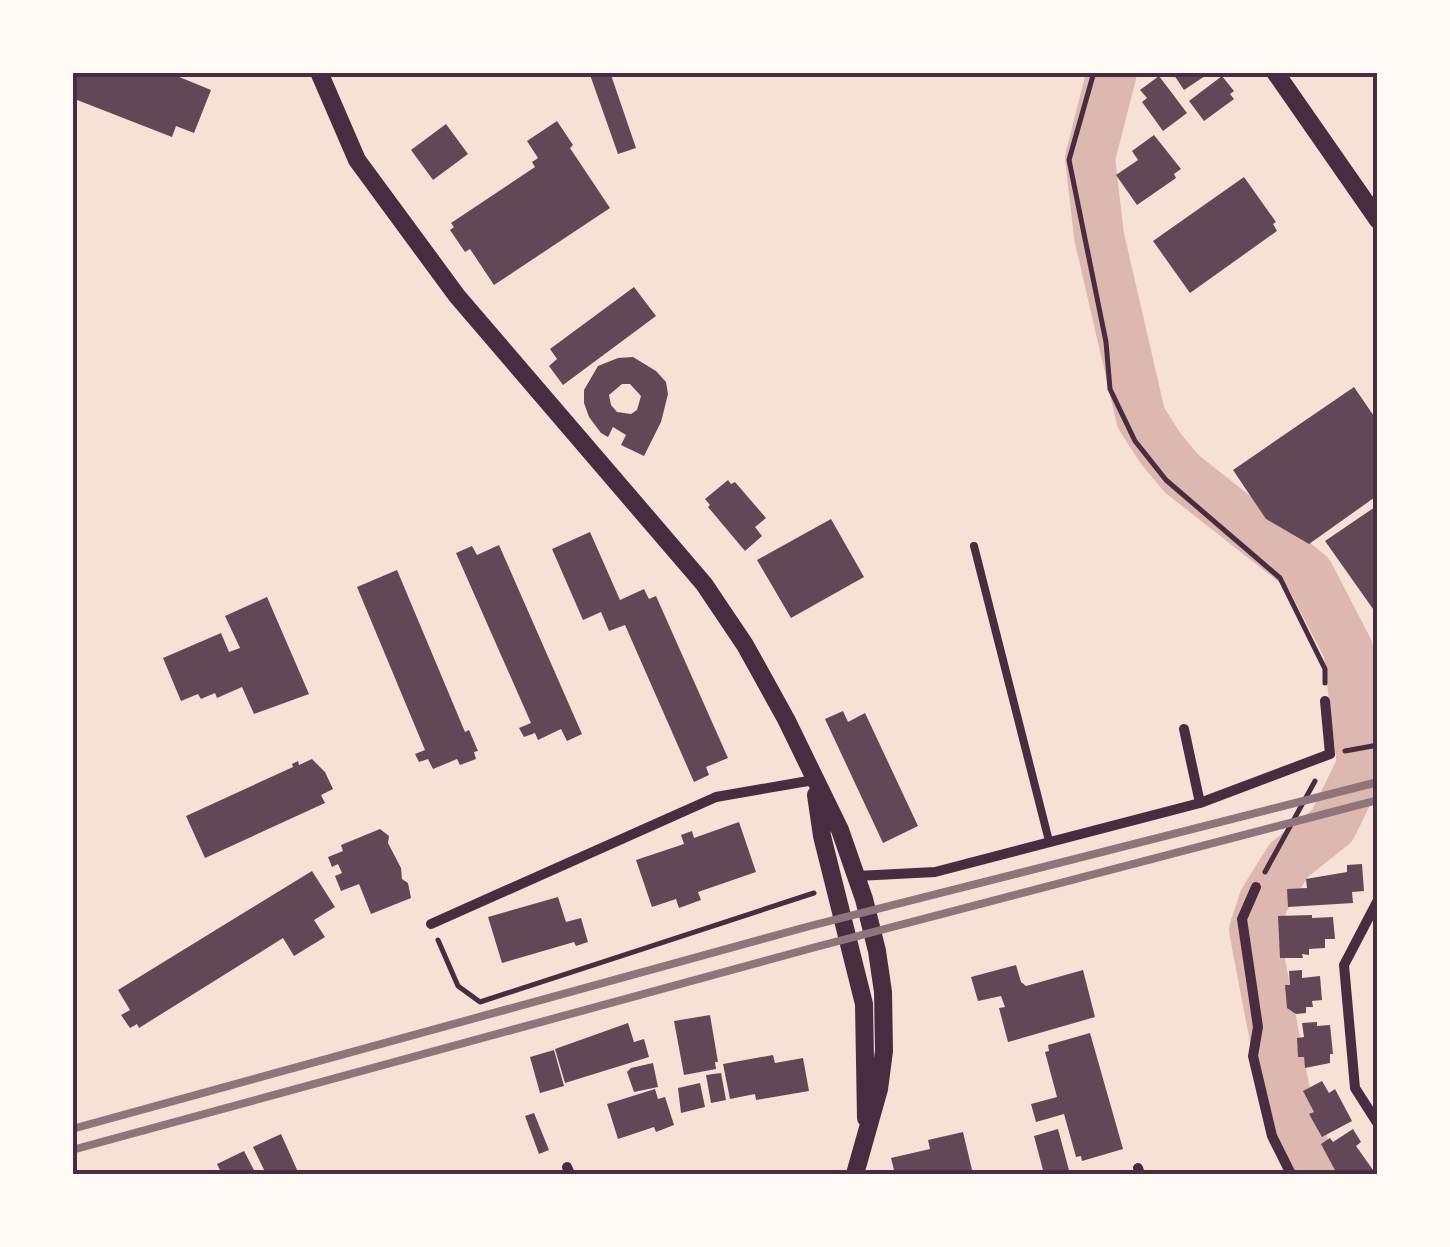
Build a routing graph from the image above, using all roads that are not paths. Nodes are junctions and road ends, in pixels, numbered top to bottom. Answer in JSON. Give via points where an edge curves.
{"nodes":[{"id":1,"x":319,"y":72,"type":"edge"},
{"id":2,"x":1276,"y":72,"type":"edge"},
{"id":3,"x":1378,"y":220,"type":"edge"},
{"id":4,"x":974,"y":546,"type":"dead end"},
{"id":5,"x":1325,"y":700,"type":"road end"},
{"id":6,"x":1184,"y":729,"type":"dead end"},
{"id":7,"x":814,"y":780,"type":"junction"},
{"id":8,"x":1200,"y":803,"type":"junction"},
{"id":9,"x":1049,"y":841,"type":"junction"},
{"id":10,"x":857,"y":876,"type":"junction"},
{"id":11,"x":1256,"y":888,"type":"road end"},
{"id":12,"x":1378,"y":900,"type":"edge"},
{"id":13,"x":431,"y":924,"type":"road end"},
{"id":14,"x":1378,"y":1124,"type":"edge"},
{"id":15,"x":867,"y":1128,"type":"junction"},
{"id":16,"x":855,"y":1174,"type":"edge"},
{"id":17,"x":1291,"y":1174,"type":"edge"}],
"edges":[{"from":1,"to":7,"type":"street","via":[[357,160],[457,296],[704,584],[745,645]]},
{"from":2,"to":3,"type":"street"},
{"from":4,"to":9,"type":"lane"},
{"from":5,"to":8,"type":"street","via":[[1330,754]]},
{"from":6,"to":8,"type":"street"},
{"from":7,"to":10,"type":"street"},
{"from":7,"to":13,"type":"street","via":[[716,797]]},
{"from":7,"to":15,"type":"street","via":[[864,1004]]},
{"from":8,"to":9,"type":"street"},
{"from":9,"to":10,"type":"street","via":[[936,872]]},
{"from":10,"to":15,"type":"street","via":[[883,992],[884,1051]]},
{"from":11,"to":17,"type":"street","via":[[1242,918],[1258,1028],[1253,1056],[1272,1136]]},
{"from":12,"to":14,"type":"street","via":[[1344,965],[1355,1088]]},
{"from":15,"to":16,"type":"street"}]}
